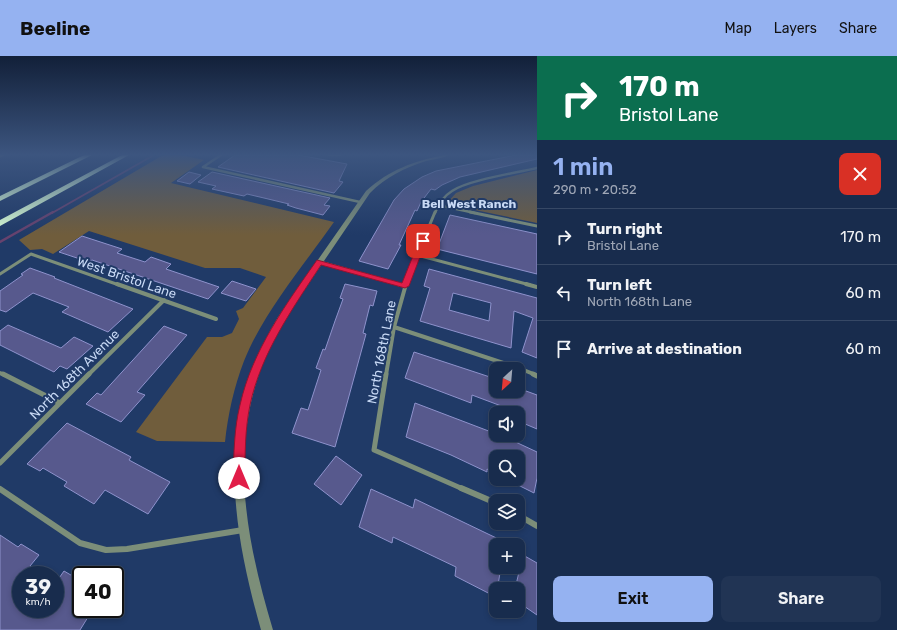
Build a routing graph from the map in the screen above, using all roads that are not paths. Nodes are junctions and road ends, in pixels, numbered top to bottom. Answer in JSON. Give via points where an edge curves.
{"nodes":[{"id":1,"x":35,"y":182,"type":"edge"},
{"id":2,"x":76,"y":182,"type":"edge"},
{"id":3,"x":269,"y":182,"type":"edge"},
{"id":4,"x":379,"y":182,"type":"edge"},
{"id":5,"x":478,"y":182,"type":"edge"},
{"id":6,"x":0,"y":199,"type":"edge"},
{"id":7,"x":360,"y":202,"type":"junction"},
{"id":8,"x":438,"y":205,"type":"junction"},
{"id":9,"x":0,"y":223,"type":"edge"},
{"id":10,"x":537,"y":226,"type":"edge"},
{"id":11,"x":417,"y":255,"type":"junction"},
{"id":12,"x":320,"y":262,"type":"junction"},
{"id":13,"x":0,"y":274,"type":"edge"},
{"id":14,"x":405,"y":286,"type":"junction"},
{"id":15,"x":537,"y":287,"type":"edge"},
{"id":16,"x":164,"y":300,"type":"junction"},
{"id":17,"x":216,"y":319,"type":"dead end"},
{"id":18,"x":394,"y":327,"type":"junction"},
{"id":19,"x":0,"y":373,"type":"edge"},
{"id":20,"x":537,"y":376,"type":"edge"},
{"id":21,"x":60,"y":403,"type":"junction"},
{"id":22,"x":0,"y":463,"type":"edge"},
{"id":23,"x":0,"y":489,"type":"edge"},
{"id":24,"x":489,"y":500,"type":"edge"},
{"id":25,"x":525,"y":519,"type":"edge"},
{"id":26,"x":537,"y":526,"type":"edge"},
{"id":27,"x":243,"y":530,"type":"junction"},
{"id":28,"x":267,"y":630,"type":"edge"}],
"edges":[{"from":1,"to":6,"type":"highway"},
{"from":2,"to":9,"type":"highway"},
{"from":3,"to":7,"type":"street"},
{"from":4,"to":7,"type":"street"},
{"from":5,"to":8,"type":"street","name":"North 168th Lane","via":[[452,191]]},
{"from":7,"to":12,"type":"street"},
{"from":8,"to":10,"type":"street"},
{"from":8,"to":11,"type":"street","name":"North 168th Lane"},
{"from":11,"to":14,"type":"street","name":"North 168th Lane"},
{"from":11,"to":15,"type":"street"},
{"from":12,"to":14,"type":"street"},
{"from":12,"to":27,"type":"street","via":[[270,338],[245,404],[239,442]]},
{"from":13,"to":16,"type":"street","name":"West Bristol Lane","via":[[31,254]]},
{"from":14,"to":18,"type":"street","name":"North 168th Lane"},
{"from":16,"to":17,"type":"street","name":"West Bristol Lane"},
{"from":16,"to":21,"type":"street","name":"North 168th Avenue"},
{"from":18,"to":20,"type":"street"},
{"from":18,"to":24,"type":"street","name":"North 168th Lane","via":[[374,450]]},
{"from":19,"to":21,"type":"street"},
{"from":21,"to":22,"type":"street","name":"North 168th Avenue"},
{"from":23,"to":27,"type":"street","via":[[80,543],[106,550],[127,549]]},
{"from":25,"to":26,"type":"street"},
{"from":27,"to":28,"type":"street","via":[[256,593]]}]}
